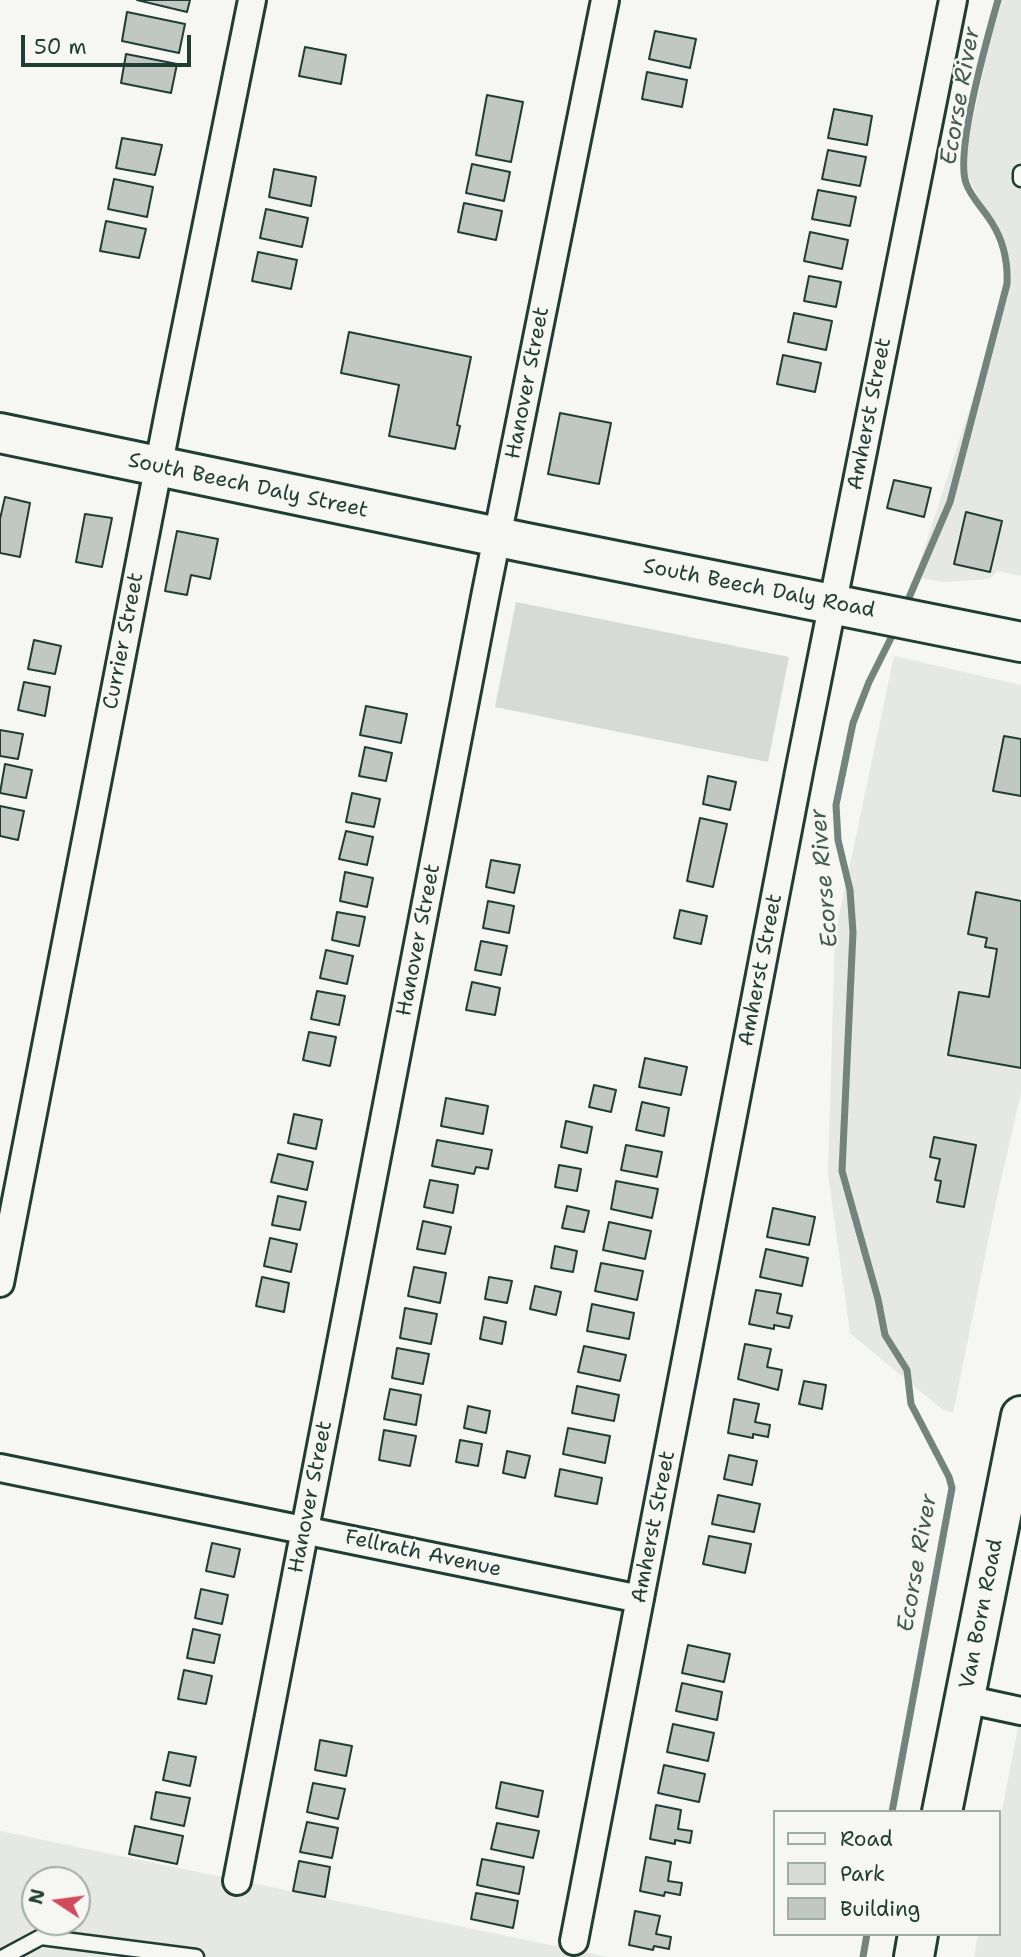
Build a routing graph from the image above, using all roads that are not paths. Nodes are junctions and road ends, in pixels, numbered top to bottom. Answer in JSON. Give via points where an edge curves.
{"nodes":[{"id":1,"x":252,"y":0,"type":"edge"},
{"id":2,"x":605,"y":0,"type":"edge"},
{"id":3,"x":953,"y":0,"type":"edge"},
{"id":4,"x":0,"y":433,"type":"edge"},
{"id":5,"x":158,"y":467,"type":"junction"},
{"id":6,"x":497,"y":537,"type":"junction"},
{"id":7,"x":833,"y":605,"type":"junction"},
{"id":8,"x":1021,"y":642,"type":"edge"},
{"id":9,"x":0,"y":1283,"type":"edge"},
{"id":10,"x":1019,"y":1432,"type":"edge"},
{"id":11,"x":0,"y":1468,"type":"edge"},
{"id":12,"x":304,"y":1530,"type":"junction"},
{"id":13,"x":640,"y":1599,"type":"junction"},
{"id":14,"x":965,"y":1699,"type":"junction"},
{"id":15,"x":1021,"y":1711,"type":"edge"},
{"id":16,"x":942,"y":1810,"type":"edge"},
{"id":17,"x":237,"y":1881,"type":"dead end"},
{"id":18,"x":918,"y":1936,"type":"edge"},
{"id":19,"x":574,"y":1941,"type":"dead end"},
{"id":20,"x":4,"y":1957,"type":"edge"},
{"id":21,"x":196,"y":1957,"type":"edge"},
{"id":22,"x":914,"y":1957,"type":"edge"}],
"edges":[{"from":1,"to":5,"type":"street","name":"Currier Street"},
{"from":2,"to":6,"type":"street","name":"Hanover Street"},
{"from":3,"to":7,"type":"street","name":"Amherst Street"},
{"from":4,"to":5,"type":"main road","name":"South Beech Daly Street"},
{"from":5,"to":6,"type":"main road","name":"South Beech Daly Street"},
{"from":5,"to":9,"type":"street","name":"Currier Street"},
{"from":6,"to":7,"type":"main road","name":"South Beech Daly Road"},
{"from":6,"to":12,"type":"street","name":"Hanover Street"},
{"from":7,"to":8,"type":"main road","name":"South Beech Daly Road"},
{"from":7,"to":13,"type":"street","name":"Amherst Street"},
{"from":10,"to":14,"type":"main road","name":"Van Born Road"},
{"from":11,"to":12,"type":"street","name":"Fellrath Avenue"},
{"from":12,"to":13,"type":"street","name":"Fellrath Avenue"},
{"from":12,"to":17,"type":"street","name":"Hanover Street"},
{"from":13,"to":19,"type":"street","name":"Amherst Street"},
{"from":14,"to":15,"type":"street"},
{"from":14,"to":16,"type":"main road","name":"Van Born Road"},
{"from":18,"to":22,"type":"main road"},
{"from":20,"to":21,"type":"lane","via":[[41,1937]]}]}
